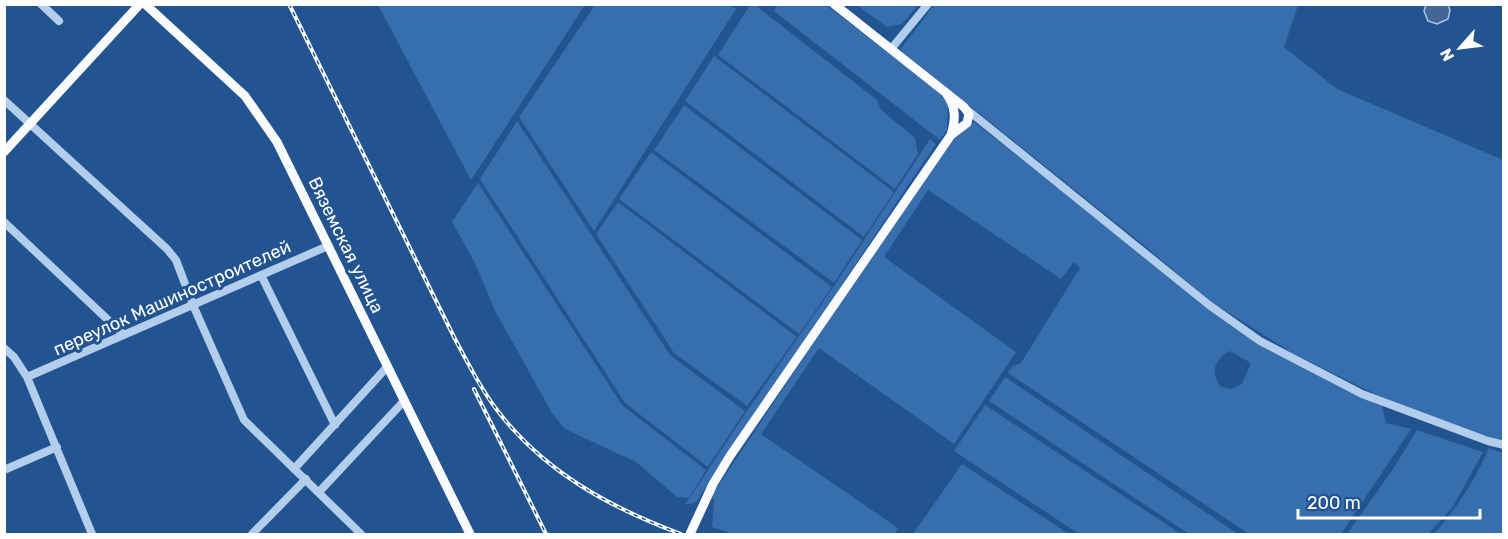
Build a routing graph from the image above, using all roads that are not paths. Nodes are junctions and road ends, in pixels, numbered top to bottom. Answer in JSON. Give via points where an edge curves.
{"nodes":[{"id":1,"x":41,"y":4,"type":"edge"},
{"id":2,"x":140,"y":4,"type":"edge"},
{"id":3,"x":145,"y":4,"type":"edge"},
{"id":4,"x":834,"y":4,"type":"edge"},
{"id":5,"x":928,"y":4,"type":"edge"},
{"id":6,"x":59,"y":21,"type":"dead end"},
{"id":7,"x":891,"y":49,"type":"junction"},
{"id":8,"x":946,"y":93,"type":"junction"},
{"id":9,"x":4,"y":100,"type":"edge"},
{"id":10,"x":964,"y":107,"type":"junction"},
{"id":11,"x":31,"y":123,"type":"junction"},
{"id":12,"x":951,"y":135,"type":"junction"},
{"id":13,"x":4,"y":152,"type":"edge"},
{"id":14,"x":4,"y":222,"type":"edge"},
{"id":15,"x":328,"y":246,"type":"junction"},
{"id":16,"x":261,"y":275,"type":"junction"},
{"id":17,"x":193,"y":305,"type":"junction"},
{"id":18,"x":124,"y":335,"type":"junction"},
{"id":19,"x":4,"y":348,"type":"edge"},
{"id":20,"x":387,"y":367,"type":"junction"},
{"id":21,"x":27,"y":377,"type":"junction"},
{"id":22,"x":404,"y":401,"type":"junction"},
{"id":23,"x":334,"y":424,"type":"junction"},
{"id":24,"x":1503,"y":445,"type":"edge"},
{"id":25,"x":57,"y":447,"type":"junction"},
{"id":26,"x":294,"y":469,"type":"junction"},
{"id":27,"x":4,"y":470,"type":"edge"},
{"id":28,"x":306,"y":479,"type":"junction"},
{"id":29,"x":319,"y":492,"type":"junction"},
{"id":30,"x":92,"y":534,"type":"edge"},
{"id":31,"x":252,"y":534,"type":"edge"},
{"id":32,"x":361,"y":534,"type":"edge"},
{"id":33,"x":470,"y":534,"type":"edge"},
{"id":34,"x":690,"y":534,"type":"edge"}],
"edges":[{"from":1,"to":6,"type":"street"},
{"from":2,"to":11,"type":"main road"},
{"from":3,"to":15,"type":"main road","name":"Вяземская улица","via":[[245,96],[277,142]]},
{"from":4,"to":7,"type":"main road"},
{"from":5,"to":7,"type":"street"},
{"from":7,"to":8,"type":"main road"},
{"from":8,"to":10,"type":"main road"},
{"from":8,"to":12,"type":"main road","via":[[955,112]]},
{"from":9,"to":11,"type":"street"},
{"from":10,"to":12,"type":"main road","via":[[969,114],[968,123]]},
{"from":10,"to":24,"type":"street","via":[[1209,305],[1260,341],[1362,394]]},
{"from":11,"to":13,"type":"main road"},
{"from":11,"to":17,"type":"street","via":[[167,249],[176,260]]},
{"from":12,"to":34,"type":"main road","via":[[730,456]]},
{"from":14,"to":18,"type":"street"},
{"from":15,"to":16,"type":"street","name":"переулок Машиностроителей"},
{"from":15,"to":20,"type":"main road","name":"Вяземская улица"},
{"from":16,"to":17,"type":"street","name":"переулок Машиностроителей"},
{"from":16,"to":23,"type":"street"},
{"from":17,"to":18,"type":"street","name":"переулок Машиностроителей"},
{"from":17,"to":26,"type":"street","via":[[244,420]]},
{"from":18,"to":21,"type":"street","name":"переулок Машиностроителей"},
{"from":19,"to":21,"type":"street"},
{"from":20,"to":22,"type":"main road","name":"Вяземская улица"},
{"from":20,"to":23,"type":"street"},
{"from":21,"to":25,"type":"street"},
{"from":22,"to":29,"type":"street"},
{"from":22,"to":33,"type":"main road","name":"Вяземская улица"},
{"from":23,"to":26,"type":"street"},
{"from":25,"to":27,"type":"street"},
{"from":25,"to":30,"type":"street"},
{"from":26,"to":28,"type":"street"},
{"from":28,"to":29,"type":"street"},
{"from":28,"to":31,"type":"street"},
{"from":29,"to":32,"type":"street"}]}
